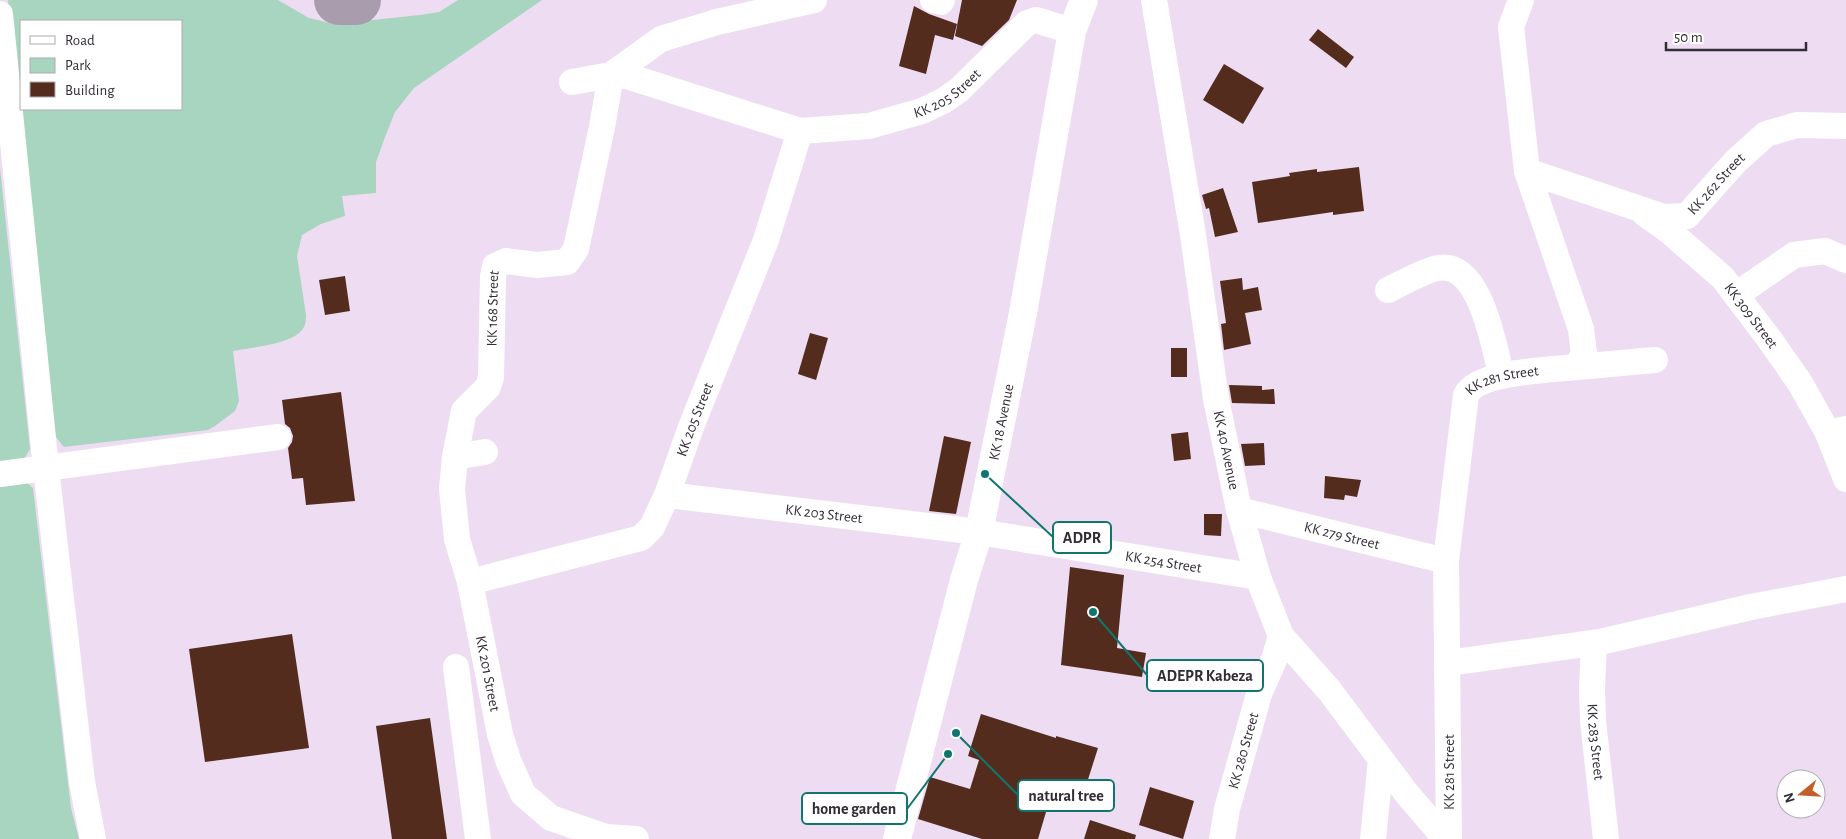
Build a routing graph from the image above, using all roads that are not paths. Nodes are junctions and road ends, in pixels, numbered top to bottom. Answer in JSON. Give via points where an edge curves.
{"nodes":[{"id":1,"x":814,"y":0,"type":"edge"},
{"id":2,"x":933,"y":0,"type":"edge"},
{"id":3,"x":942,"y":0,"type":"edge"},
{"id":4,"x":1084,"y":0,"type":"edge"},
{"id":5,"x":1154,"y":0,"type":"edge"},
{"id":6,"x":1521,"y":0,"type":"edge"},
{"id":7,"x":0,"y":14,"type":"edge"},
{"id":8,"x":1072,"y":31,"type":"junction"},
{"id":9,"x":611,"y":75,"type":"junction"},
{"id":10,"x":572,"y":82,"type":"dead end"},
{"id":11,"x":1846,"y":126,"type":"edge"},
{"id":12,"x":800,"y":131,"type":"junction"},
{"id":13,"x":1527,"y":171,"type":"junction"},
{"id":14,"x":1634,"y":207,"type":"junction"},
{"id":15,"x":1846,"y":260,"type":"edge"},
{"id":16,"x":1388,"y":290,"type":"dead end"},
{"id":17,"x":1736,"y":295,"type":"junction"},
{"id":18,"x":1655,"y":360,"type":"dead end"},
{"id":19,"x":1577,"y":367,"type":"junction"},
{"id":20,"x":1501,"y":374,"type":"junction"},
{"id":21,"x":1837,"y":431,"type":"edge"},
{"id":22,"x":278,"y":437,"type":"dead end"},
{"id":23,"x":485,"y":452,"type":"dead end"},
{"id":24,"x":455,"y":457,"type":"junction"},
{"id":25,"x":46,"y":468,"type":"junction"},
{"id":26,"x":0,"y":474,"type":"edge"},
{"id":27,"x":1846,"y":479,"type":"edge"},
{"id":28,"x":667,"y":495,"type":"junction"},
{"id":29,"x":1239,"y":510,"type":"junction"},
{"id":30,"x":980,"y":532,"type":"junction"},
{"id":31,"x":1446,"y":561,"type":"junction"},
{"id":32,"x":1258,"y":577,"type":"junction"},
{"id":33,"x":470,"y":582,"type":"junction"},
{"id":34,"x":1846,"y":589,"type":"edge"},
{"id":35,"x":1281,"y":636,"type":"junction"},
{"id":36,"x":1594,"y":643,"type":"junction"},
{"id":37,"x":1448,"y":663,"type":"junction"},
{"id":38,"x":456,"y":667,"type":"dead end"},
{"id":39,"x":1381,"y":760,"type":"junction"},
{"id":40,"x":604,"y":838,"type":"edge"},
{"id":41,"x":93,"y":839,"type":"edge"},
{"id":42,"x":478,"y":839,"type":"edge"},
{"id":43,"x":636,"y":839,"type":"edge"},
{"id":44,"x":897,"y":839,"type":"edge"},
{"id":45,"x":1222,"y":839,"type":"edge"},
{"id":46,"x":1373,"y":839,"type":"edge"},
{"id":47,"x":1448,"y":839,"type":"edge"},
{"id":48,"x":1606,"y":839,"type":"edge"}],
"edges":[{"from":1,"to":9,"type":"street","via":[[717,22],[661,39]]},
{"from":2,"to":3,"type":"street"},
{"from":4,"to":8,"type":"main road","name":"KK 18 Avenue"},
{"from":5,"to":29,"type":"street","name":"KK 40 Avenue","via":[[1216,399]]},
{"from":6,"to":13,"type":"street","via":[[1511,27]]},
{"from":7,"to":25,"type":"street"},
{"from":8,"to":12,"type":"street","name":"KK 205 Street","via":[[1036,20],[1027,23],[959,90],[922,111],[870,126]]},
{"from":8,"to":30,"type":"main road","name":"KK 18 Avenue","via":[[1024,313]]},
{"from":9,"to":10,"type":"street","name":"KK 205 Street"},
{"from":9,"to":12,"type":"street","name":"KK 205 Street","via":[[644,80]]},
{"from":9,"to":24,"type":"street","name":"KK 168 Street","via":[[573,256],[567,262],[537,265],[506,261],[495,266],[492,376],[488,387],[464,411]]},
{"from":11,"to":14,"type":"street","name":"KK 262 Street","via":[[1797,125],[1766,134],[1735,162],[1687,216],[1664,217]]},
{"from":12,"to":28,"type":"street","name":"KK 205 Street","via":[[766,240]]},
{"from":13,"to":14,"type":"street","name":"KK 262 Street"},
{"from":13,"to":19,"type":"street","via":[[1581,329],[1584,353]]},
{"from":14,"to":17,"type":"street","name":"KK 309 Street","via":[[1669,231],[1723,278]]},
{"from":15,"to":17,"type":"street","via":[[1825,251],[1794,255]]},
{"from":16,"to":20,"type":"street","via":[[1438,268],[1454,268],[1470,283],[1489,322]]},
{"from":17,"to":21,"type":"street","name":"KK 309 Street"},
{"from":18,"to":19,"type":"street","name":"KK 281 Street"},
{"from":19,"to":20,"type":"street","name":"KK 281 Street"},
{"from":20,"to":31,"type":"street","name":"KK 281 Street","via":[[1469,389],[1466,395]]},
{"from":21,"to":27,"type":"street","name":"KK 309 Street"},
{"from":22,"to":25,"type":"street"},
{"from":23,"to":24,"type":"street"},
{"from":24,"to":33,"type":"street","name":"KK 201 Street","via":[[452,489],[456,530]]},
{"from":25,"to":26,"type":"street"},
{"from":25,"to":41,"type":"street","via":[[82,782]]},
{"from":28,"to":30,"type":"street","name":"KK 203 Street"},
{"from":28,"to":33,"type":"street","name":"KK 205 Street","via":[[652,527],[641,538]]},
{"from":29,"to":31,"type":"street","name":"KK 279 Street"},
{"from":29,"to":32,"type":"street","name":"KK 40 Avenue"},
{"from":30,"to":32,"type":"street","name":"KK 254 Street"},
{"from":30,"to":44,"type":"main road","name":"KK 18 Avenue","via":[[964,580]]},
{"from":31,"to":37,"type":"street","name":"KK 281 Street"},
{"from":32,"to":35,"type":"street","name":"KK 40 Avenue"},
{"from":33,"to":40,"type":"street","name":"KK 201 Street","via":[[500,734],[523,794],[550,818]]},
{"from":34,"to":36,"type":"street"},
{"from":35,"to":39,"type":"street","name":"KK 40 Avenue","via":[[1330,690]]},
{"from":35,"to":45,"type":"street","name":"KK 280 Street","via":[[1259,694],[1227,809]]},
{"from":36,"to":37,"type":"street"},
{"from":36,"to":48,"type":"street","name":"KK 283 Street","via":[[1593,721]]},
{"from":37,"to":47,"type":"street","name":"KK 281 Street"},
{"from":38,"to":42,"type":"street"},
{"from":39,"to":46,"type":"street"},
{"from":39,"to":47,"type":"street","name":"KK 40 Avenue"},
{"from":40,"to":43,"type":"street","name":"KK 201 Street"}]}
